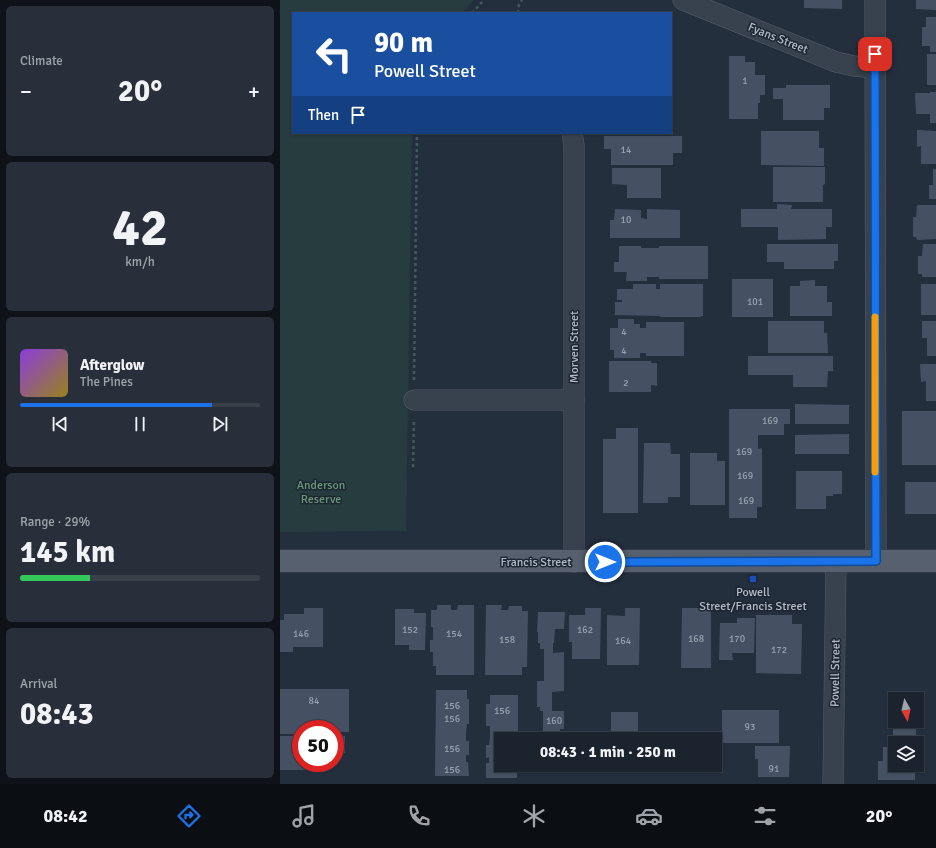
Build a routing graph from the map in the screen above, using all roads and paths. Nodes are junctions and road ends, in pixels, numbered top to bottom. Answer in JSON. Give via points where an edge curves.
{"nodes":[{"id":1,"x":484,"y":0,"type":"edge"},
{"id":2,"x":522,"y":0,"type":"edge"},
{"id":3,"x":683,"y":0,"type":"edge"},
{"id":4,"x":875,"y":0,"type":"edge"},
{"id":5,"x":473,"y":12,"type":"edge"},
{"id":6,"x":518,"y":12,"type":"edge"},
{"id":7,"x":875,"y":68,"type":"junction"},
{"id":8,"x":417,"y":134,"type":"edge"},
{"id":9,"x":572,"y":134,"type":"edge"},
{"id":10,"x":414,"y":400,"type":"junction"},
{"id":11,"x":574,"y":400,"type":"junction"},
{"id":12,"x":413,"y":467,"type":"dead end"},
{"id":13,"x":280,"y":561,"type":"edge"},
{"id":14,"x":836,"y":561,"type":"junction"},
{"id":15,"x":876,"y":561,"type":"junction"},
{"id":16,"x":936,"y":561,"type":"edge"},
{"id":17,"x":574,"y":562,"type":"junction"},
{"id":18,"x":833,"y":784,"type":"edge"}],
"edges":[{"from":1,"to":5,"type":"path"},
{"from":2,"to":6,"type":"path"},
{"from":3,"to":7,"type":"street","name":"Fyans Street","via":[[836,62]]},
{"from":4,"to":7,"type":"street"},
{"from":7,"to":15,"type":"street"},
{"from":8,"to":10,"type":"path"},
{"from":9,"to":11,"type":"street","name":"Morven Street"},
{"from":10,"to":11,"type":"street"},
{"from":10,"to":12,"type":"path"},
{"from":11,"to":17,"type":"street","name":"Morven Street"},
{"from":13,"to":17,"type":"main road","name":"Francis Street"},
{"from":14,"to":15,"type":"main road","name":"Francis Street"},
{"from":14,"to":17,"type":"main road","name":"Francis Street"},
{"from":14,"to":18,"type":"street","name":"Powell Street"},
{"from":15,"to":16,"type":"main road","name":"Francis Street"}]}
